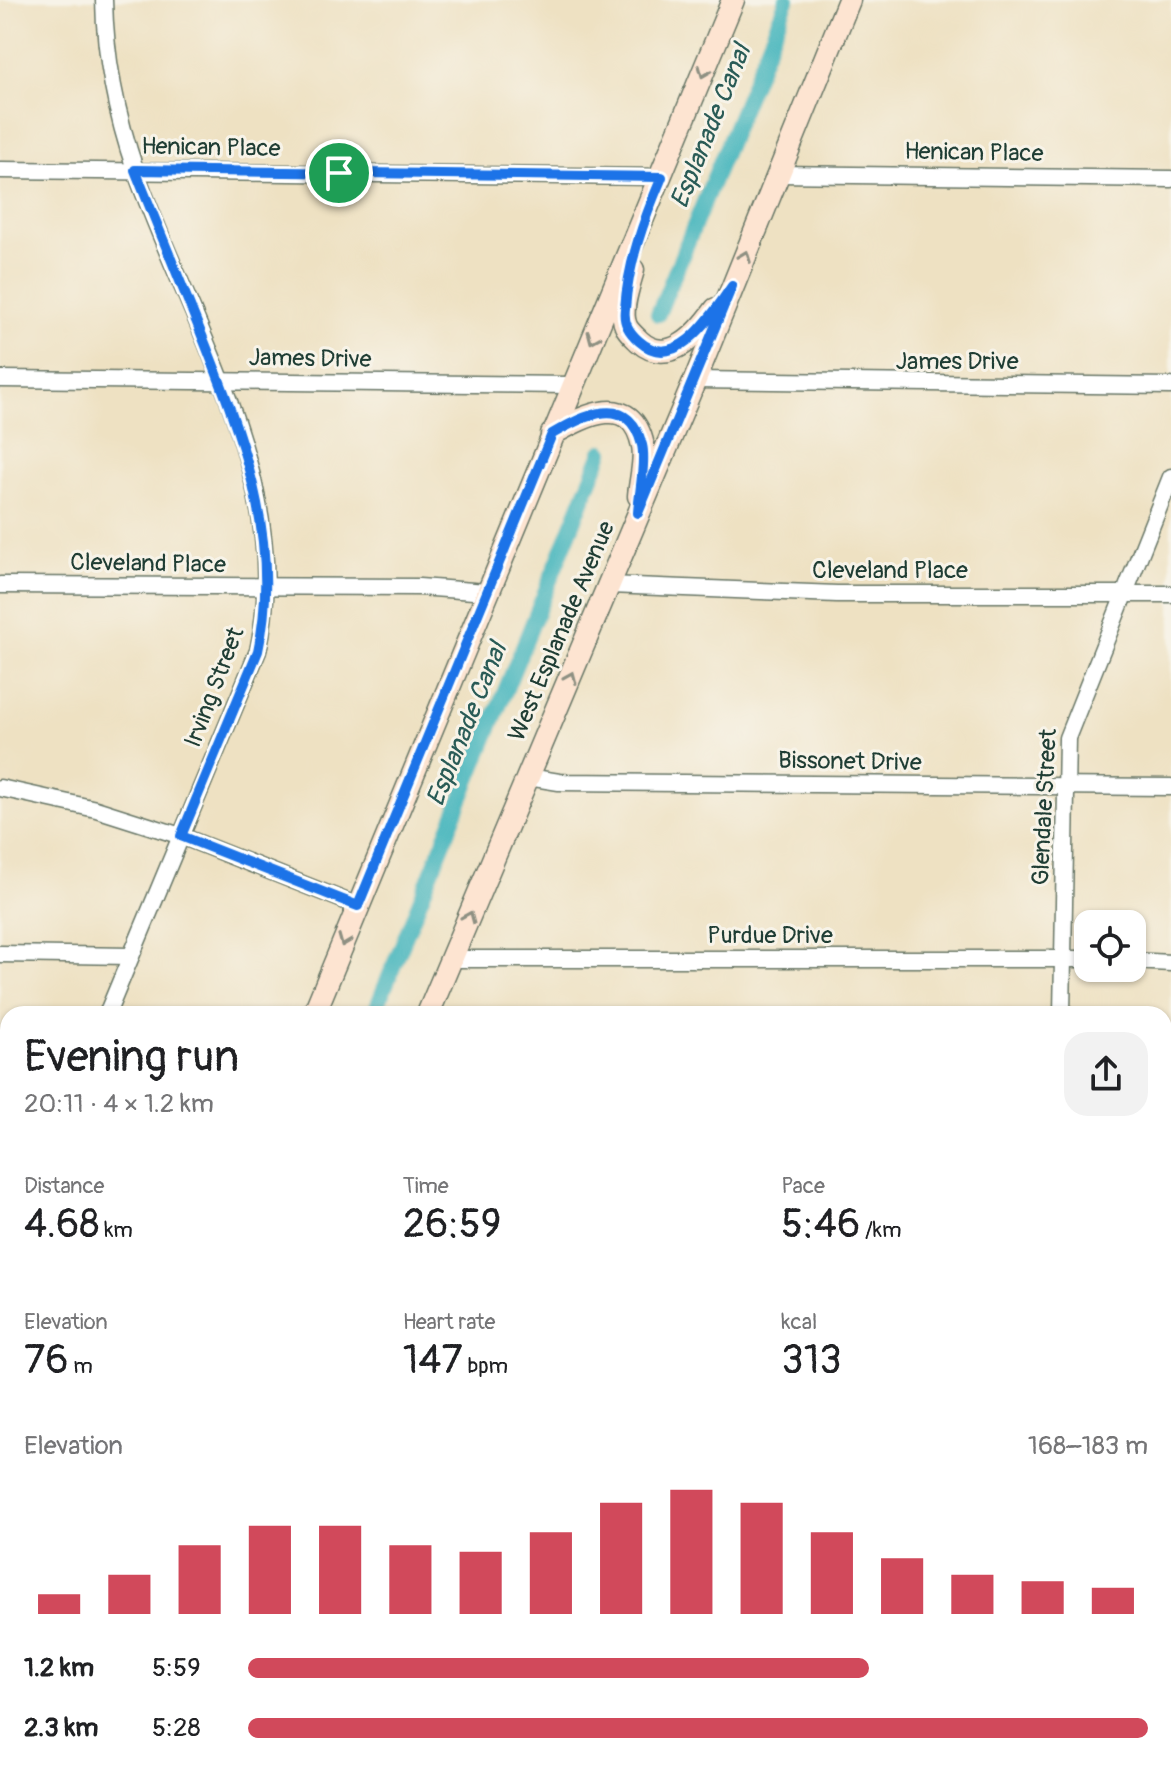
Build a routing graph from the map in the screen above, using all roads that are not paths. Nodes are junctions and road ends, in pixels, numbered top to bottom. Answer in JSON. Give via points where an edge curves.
{"nodes":[{"id":1,"x":104,"y":0,"type":"edge"},
{"id":2,"x":733,"y":0,"type":"edge"},
{"id":3,"x":849,"y":0,"type":"edge"},
{"id":4,"x":0,"y":170,"type":"edge"},
{"id":5,"x":135,"y":170,"type":"junction"},
{"id":6,"x":777,"y":174,"type":"junction"},
{"id":7,"x":662,"y":177,"type":"junction"},
{"id":8,"x":1171,"y":179,"type":"edge"},
{"id":9,"x":642,"y":225,"type":"junction"},
{"id":10,"x":732,"y":286,"type":"junction"},
{"id":11,"x":0,"y":379,"type":"edge"},
{"id":12,"x":220,"y":380,"type":"junction"},
{"id":13,"x":695,"y":380,"type":"junction"},
{"id":14,"x":572,"y":385,"type":"junction"},
{"id":15,"x":1171,"y":386,"type":"edge"},
{"id":16,"x":552,"y":434,"type":"junction"},
{"id":17,"x":1171,"y":477,"type":"edge"},
{"id":18,"x":638,"y":513,"type":"junction"},
{"id":19,"x":0,"y":585,"type":"edge"},
{"id":20,"x":609,"y":585,"type":"junction"},
{"id":21,"x":265,"y":588,"type":"junction"},
{"id":22,"x":487,"y":592,"type":"junction"},
{"id":23,"x":1125,"y":594,"type":"junction"},
{"id":24,"x":1171,"y":594,"type":"edge"},
{"id":25,"x":528,"y":777,"type":"junction"},
{"id":26,"x":1064,"y":787,"type":"junction"},
{"id":27,"x":1171,"y":787,"type":"edge"},
{"id":28,"x":0,"y":788,"type":"edge"},
{"id":29,"x":181,"y":836,"type":"junction"},
{"id":30,"x":358,"y":906,"type":"junction"},
{"id":31,"x":0,"y":954,"type":"edge"},
{"id":32,"x":131,"y":956,"type":"junction"},
{"id":33,"x":451,"y":959,"type":"junction"},
{"id":34,"x":1062,"y":959,"type":"junction"},
{"id":35,"x":1074,"y":959,"type":"edge"},
{"id":36,"x":1146,"y":962,"type":"edge"},
{"id":37,"x":1171,"y":963,"type":"edge"},
{"id":38,"x":110,"y":1006,"type":"edge"},
{"id":39,"x":317,"y":1006,"type":"edge"},
{"id":40,"x":431,"y":1006,"type":"edge"},
{"id":41,"x":1062,"y":1006,"type":"edge"}],
"edges":[{"from":1,"to":5,"type":"street","name":"Irving Street","via":[[111,78]]},
{"from":2,"to":7,"type":"main road","one_way":true},
{"from":3,"to":6,"type":"main road","name":"West Esplanade Avenue"},
{"from":4,"to":5,"type":"street","name":"Henican Place"},
{"from":5,"to":7,"type":"street","name":"Henican Place"},
{"from":5,"to":12,"type":"street","name":"Irving Street"},
{"from":6,"to":8,"type":"street","name":"Henican Place"},
{"from":10,"to":6,"type":"main road","name":"West Esplanade Avenue","one_way":true},
{"from":7,"to":9,"type":"main road"},
{"from":9,"to":10,"type":"main road","via":[[624,310],[626,326],[646,347],[682,346]]},
{"from":9,"to":14,"type":"main road","one_way":true},
{"from":10,"to":13,"type":"main road","name":"West Esplanade Avenue"},
{"from":11,"to":12,"type":"street","name":"James Drive"},
{"from":12,"to":14,"type":"street","name":"James Drive"},
{"from":12,"to":21,"type":"street","name":"Irving Street","via":[[249,463],[264,539]]},
{"from":13,"to":15,"type":"street","name":"James Drive"},
{"from":13,"to":18,"type":"main road","name":"West Esplanade Avenue"},
{"from":14,"to":16,"type":"main road"},
{"from":16,"to":18,"type":"main road","via":[[587,414],[605,411],[632,421],[643,446]]},
{"from":16,"to":22,"type":"main road"},
{"from":17,"to":23,"type":"street","name":"Glendale Street"},
{"from":18,"to":20,"type":"main road","name":"West Esplanade Avenue"},
{"from":19,"to":21,"type":"street","name":"Cleveland Place"},
{"from":20,"to":23,"type":"street","name":"Cleveland Place","via":[[837,594]]},
{"from":25,"to":20,"type":"main road","name":"West Esplanade Avenue","one_way":true},
{"from":21,"to":22,"type":"street","name":"Cleveland Place"},
{"from":21,"to":29,"type":"street","name":"Irving Street","via":[[258,651]]},
{"from":22,"to":30,"type":"main road"},
{"from":23,"to":24,"type":"street","name":"Cleveland Place"},
{"from":23,"to":26,"type":"street","name":"Glendale Street","via":[[1073,717]]},
{"from":25,"to":26,"type":"street","name":"Bissonet Drive","via":[[559,782]]},
{"from":33,"to":25,"type":"main road","name":"West Esplanade Avenue","one_way":true},
{"from":26,"to":27,"type":"street","name":"Bissonet Drive"},
{"from":26,"to":34,"type":"street","name":"Glendale Street"},
{"from":28,"to":29,"type":"street","via":[[96,809]]},
{"from":29,"to":30,"type":"street"},
{"from":29,"to":32,"type":"street","name":"Irving Street"},
{"from":30,"to":39,"type":"main road","one_way":true},
{"from":31,"to":32,"type":"street"},
{"from":32,"to":38,"type":"street","name":"Irving Street"},
{"from":33,"to":34,"type":"street","name":"Purdue Drive"},
{"from":33,"to":40,"type":"main road","name":"West Esplanade Avenue"},
{"from":34,"to":35,"type":"street","name":"Purdue Drive"},
{"from":34,"to":41,"type":"street","name":"Glendale Street"},
{"from":36,"to":37,"type":"street"}]}
